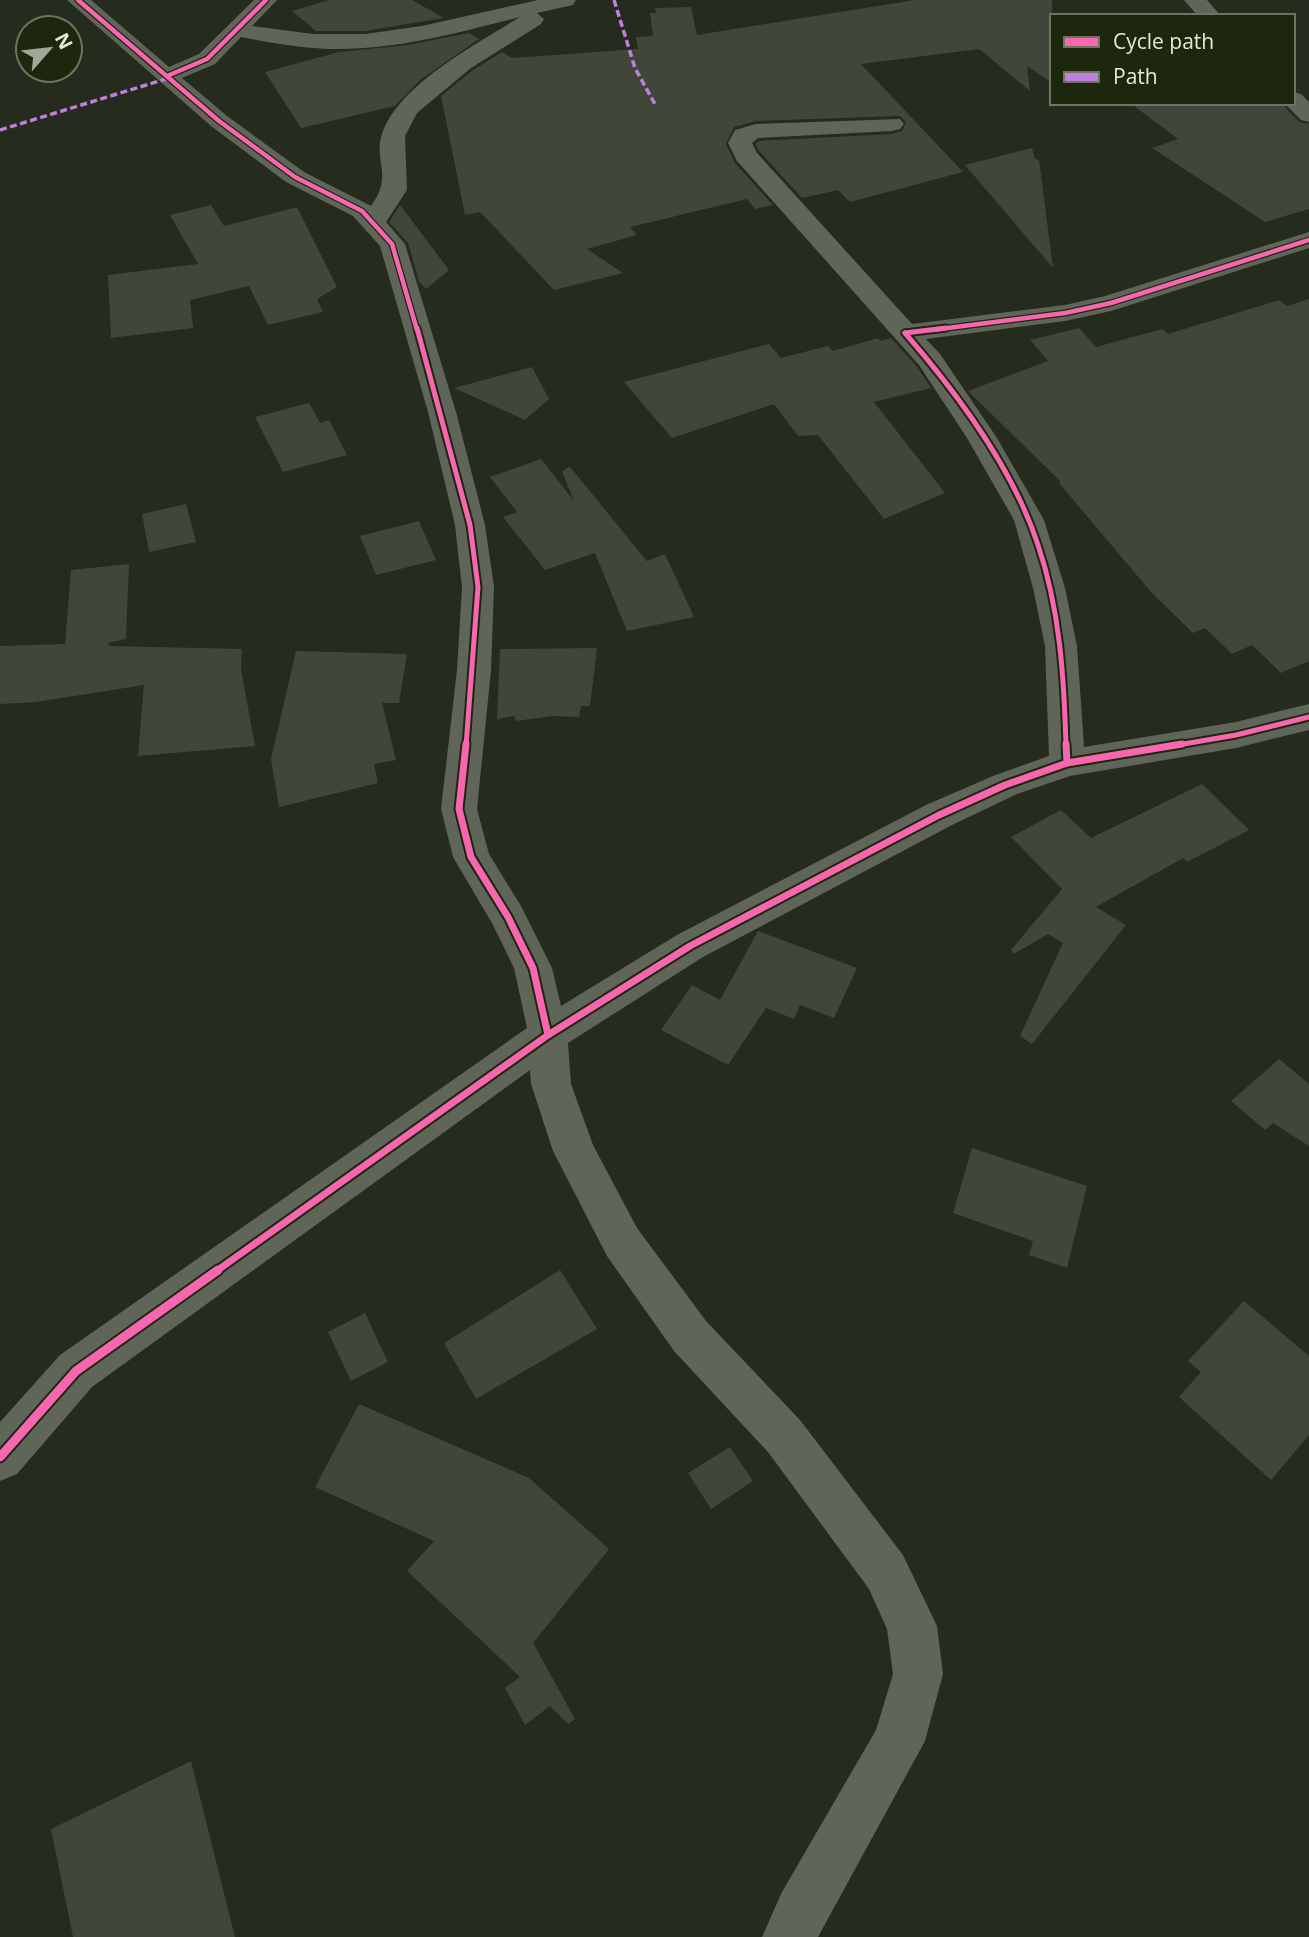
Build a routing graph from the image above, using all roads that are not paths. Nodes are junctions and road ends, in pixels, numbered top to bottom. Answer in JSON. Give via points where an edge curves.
{"nodes":[{"id":1,"x":78,"y":0,"type":"edge"},
{"id":2,"x":266,"y":0,"type":"edge"},
{"id":3,"x":1195,"y":0,"type":"edge"},
{"id":4,"x":562,"y":1,"type":"edge"},
{"id":5,"x":1208,"y":14,"type":"edge"},
{"id":6,"x":237,"y":30,"type":"junction"},
{"id":7,"x":167,"y":76,"type":"junction"},
{"id":8,"x":1295,"y":101,"type":"edge"},
{"id":9,"x":1309,"y":115,"type":"edge"},
{"id":10,"x":892,"y":124,"type":"dead end"},
{"id":11,"x":374,"y":220,"type":"junction"},
{"id":12,"x":1309,"y":240,"type":"edge"},
{"id":13,"x":905,"y":333,"type":"junction"},
{"id":14,"x":1309,"y":717,"type":"edge"},
{"id":15,"x":1067,"y":763,"type":"junction"},
{"id":16,"x":548,"y":1035,"type":"junction"},
{"id":17,"x":0,"y":1457,"type":"edge"},
{"id":18,"x":790,"y":1937,"type":"edge"}],
"edges":[{"from":1,"to":7,"type":"street"},
{"from":2,"to":6,"type":"street"},
{"from":3,"to":5,"type":"street"},
{"from":4,"to":6,"type":"street","via":[[493,18],[358,40],[306,40]]},
{"from":4,"to":11,"type":"street","via":[[463,63],[407,110],[393,136],[395,190]]},
{"from":6,"to":7,"type":"street","via":[[206,59]]},
{"from":7,"to":11,"type":"street","via":[[295,177]]},
{"from":8,"to":9,"type":"street"},
{"from":10,"to":13,"type":"street","via":[[756,131],[743,135],[740,143],[746,156]]},
{"from":11,"to":16,"type":"street","via":[[392,244],[470,525],[478,587],[459,809],[471,857],[508,916],[533,968]]},
{"from":12,"to":13,"type":"street","via":[[1076,311]]},
{"from":13,"to":15,"type":"street","via":[[930,360],[982,438],[1029,520],[1061,646]]},
{"from":14,"to":15,"type":"street","via":[[1236,735]]},
{"from":15,"to":16,"type":"street","via":[[1005,785],[915,827],[690,946]]},
{"from":16,"to":17,"type":"street","via":[[76,1371]]},
{"from":16,"to":18,"type":"street","via":[[551,1084],[574,1151],[622,1242],[690,1336],[784,1436],[878,1561],[912,1626],[918,1674],[899,1741]]}]}
